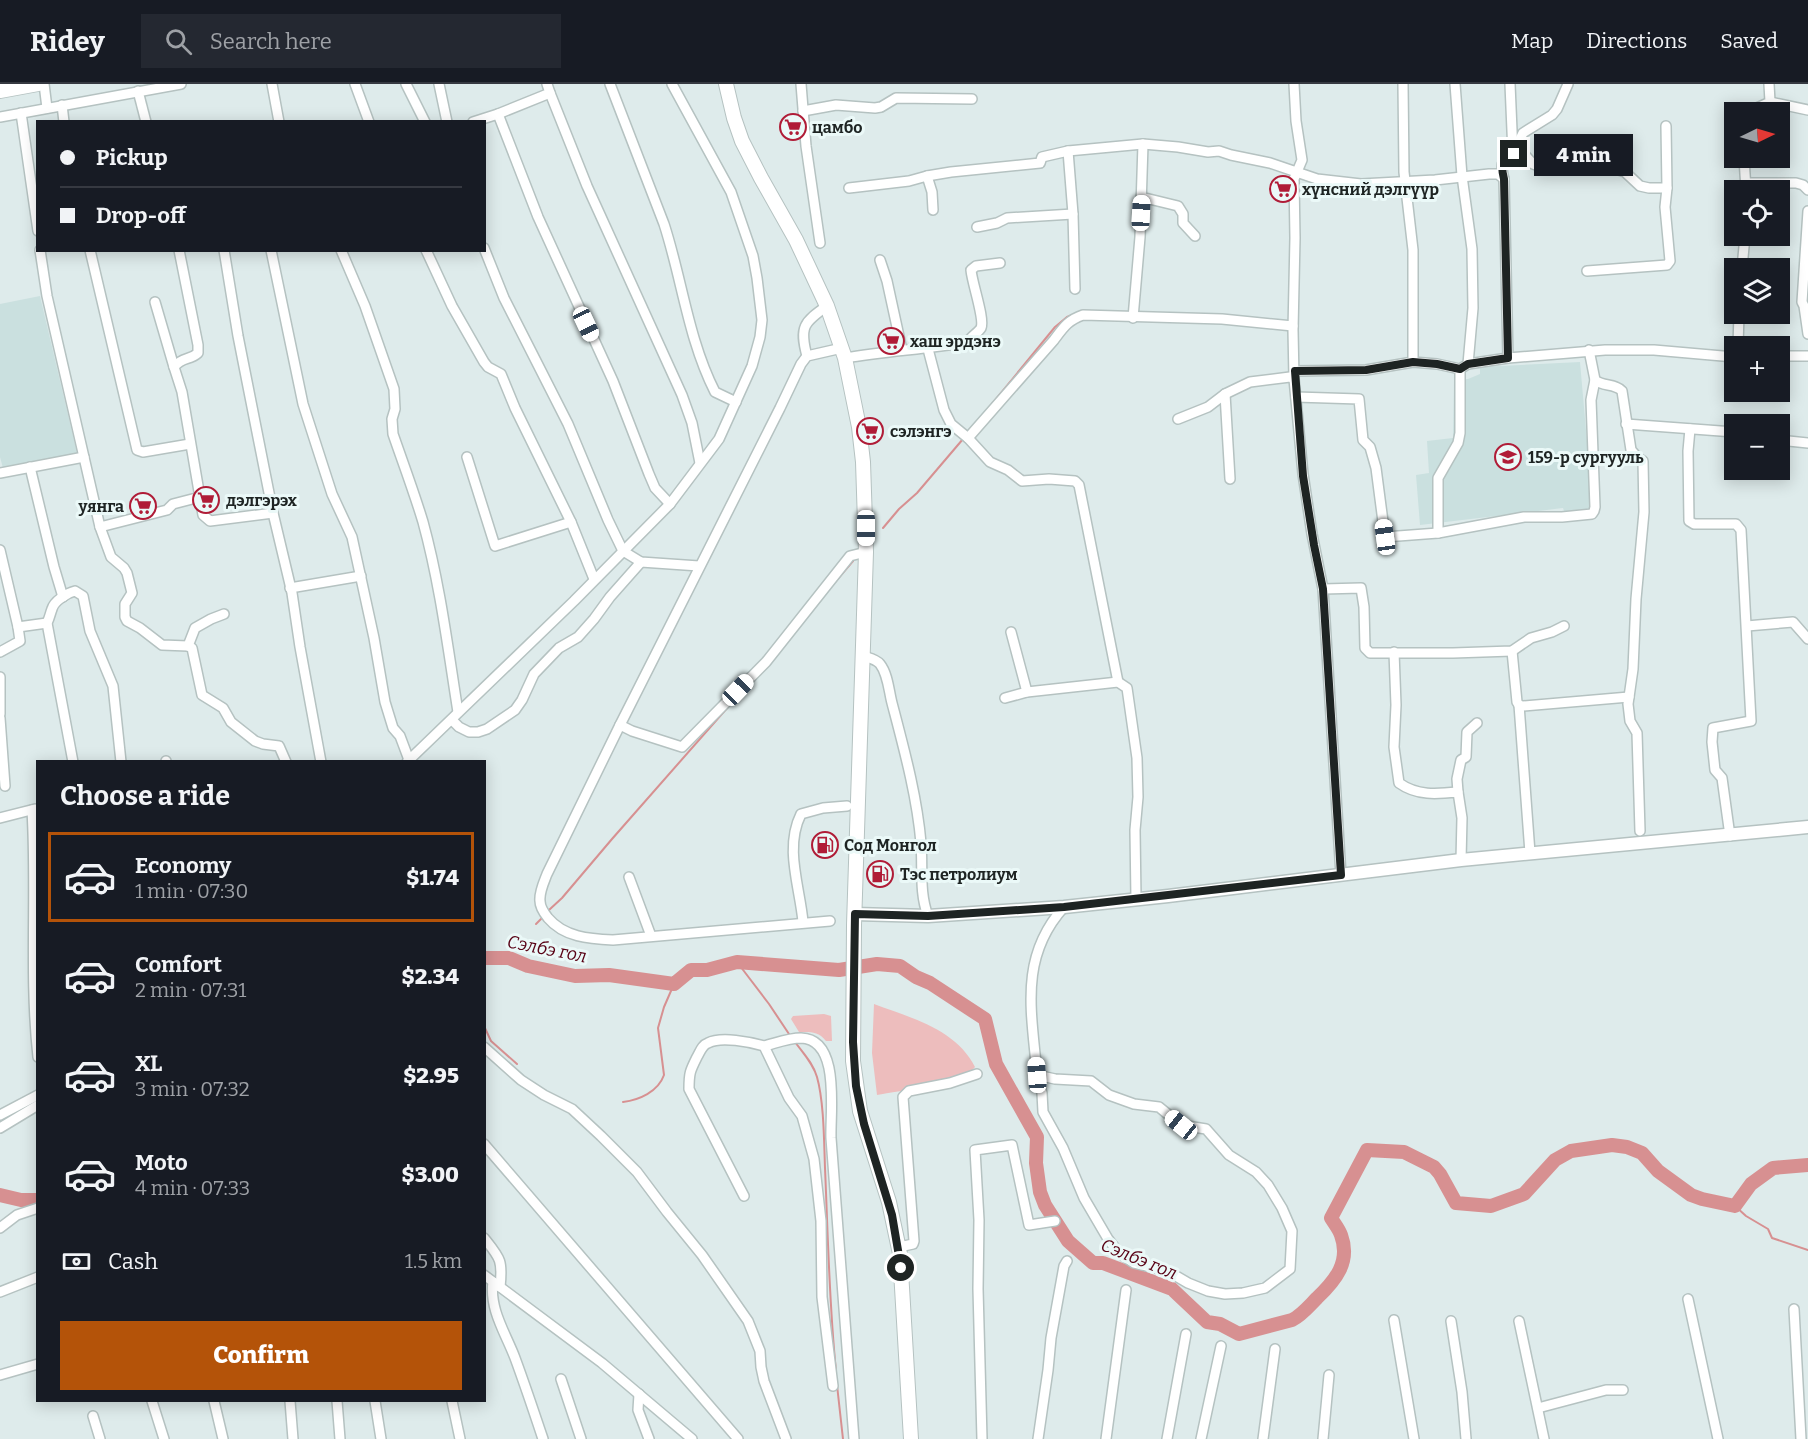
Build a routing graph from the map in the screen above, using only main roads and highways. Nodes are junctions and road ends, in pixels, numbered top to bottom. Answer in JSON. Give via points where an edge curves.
{"nodes":[{"id":1,"x":38,"y":84,"type":"edge"},
{"id":2,"x":726,"y":84,"type":"edge"},
{"id":3,"x":0,"y":91,"type":"edge"},
{"id":4,"x":911,"y":1439,"type":"edge"}],
"edges":[{"from":1,"to":3,"type":"main road"},
{"from":2,"to":4,"type":"main road","via":[[742,141],[827,306],[855,400],[863,462],[866,552],[854,1061],[860,1111],[899,1247]]}]}
